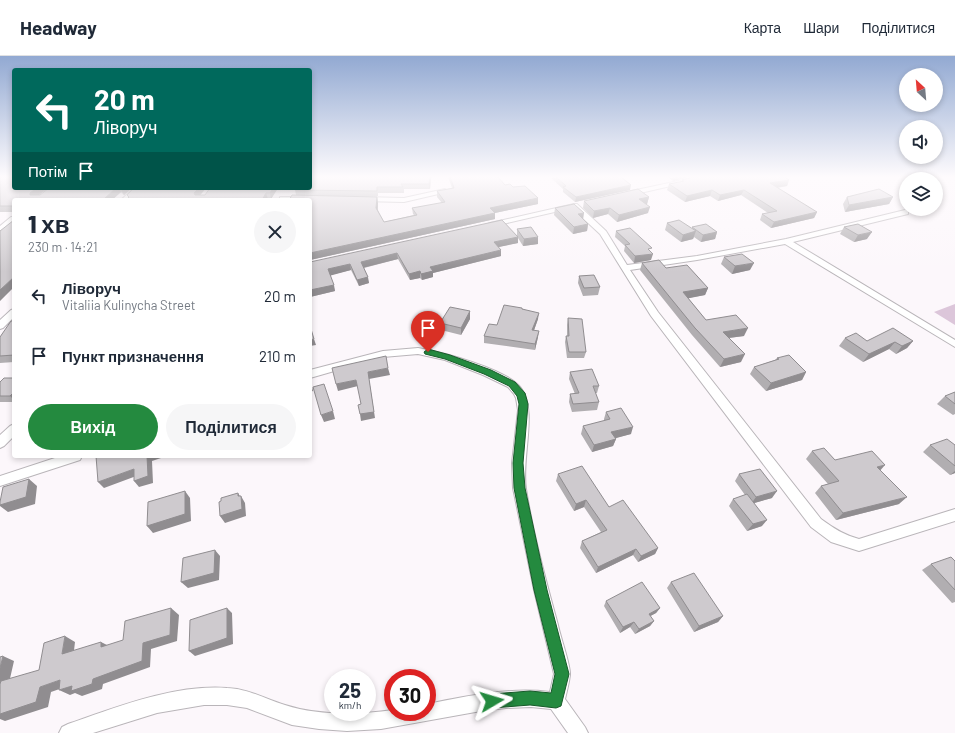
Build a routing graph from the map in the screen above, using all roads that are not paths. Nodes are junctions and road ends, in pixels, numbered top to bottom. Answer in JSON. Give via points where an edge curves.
{"nodes":[{"id":1,"x":562,"y":209,"type":"edge"},
{"id":2,"x":581,"y":209,"type":"edge"},
{"id":3,"x":899,"y":213,"type":"edge"},
{"id":4,"x":481,"y":227,"type":"edge"},
{"id":5,"x":786,"y":241,"type":"junction"},
{"id":6,"x":625,"y":268,"type":"junction"},
{"id":7,"x":12,"y":314,"type":"edge"},
{"id":8,"x":0,"y":326,"type":"edge"},
{"id":9,"x":955,"y":344,"type":"edge"},
{"id":10,"x":312,"y":373,"type":"edge"},
{"id":11,"x":12,"y":430,"type":"edge"},
{"id":12,"x":0,"y":443,"type":"edge"},
{"id":13,"x":70,"y":458,"type":"edge"},
{"id":14,"x":0,"y":481,"type":"edge"},
{"id":15,"x":955,"y":515,"type":"edge"},
{"id":16,"x":556,"y":701,"type":"junction"},
{"id":17,"x":68,"y":733,"type":"edge"},
{"id":18,"x":579,"y":733,"type":"edge"}],
"edges":[{"from":1,"to":4,"type":"street"},
{"from":2,"to":6,"type":"street","via":[[603,233]]},
{"from":3,"to":5,"type":"street"},
{"from":5,"to":6,"type":"street","via":[[697,258]]},
{"from":5,"to":9,"type":"street"},
{"from":6,"to":15,"type":"street","via":[[654,314],[816,523],[831,536],[844,543],[859,545]]},
{"from":7,"to":8,"type":"street"},
{"from":10,"to":16,"type":"street","via":[[384,354],[418,351],[447,357],[488,372],[512,384],[518,390],[524,410],[518,463],[519,488],[562,674]]},
{"from":11,"to":12,"type":"street"},
{"from":13,"to":14,"type":"street"},
{"from":16,"to":17,"type":"street","via":[[505,699],[409,717],[356,722],[300,718],[282,714],[247,699],[225,696],[200,697],[171,702]]},
{"from":16,"to":18,"type":"street"}]}
